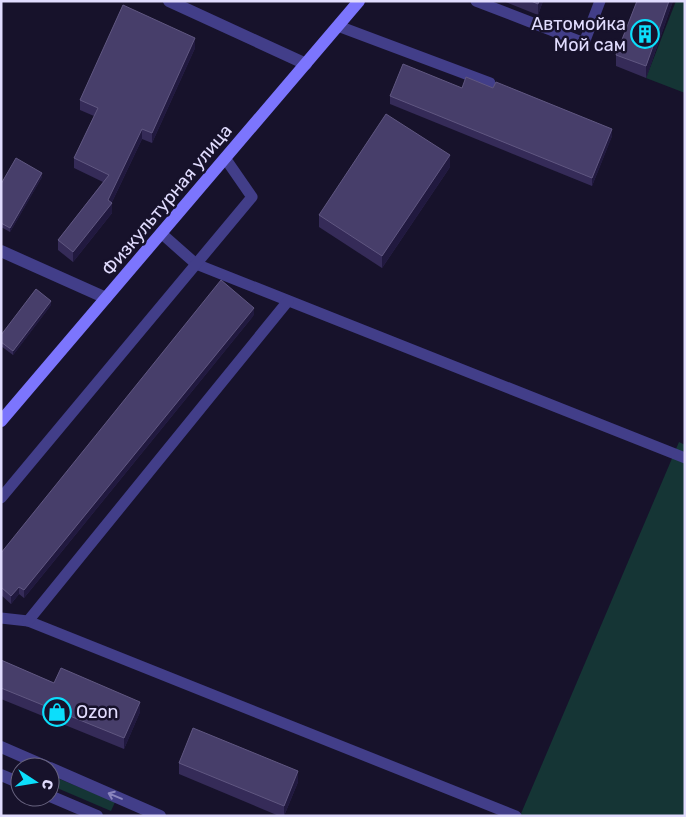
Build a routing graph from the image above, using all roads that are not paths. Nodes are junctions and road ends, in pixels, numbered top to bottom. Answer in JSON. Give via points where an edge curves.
{"nodes":[{"id":1,"x":169,"y":1,"type":"edge"},
{"id":2,"x":359,"y":1,"type":"edge"},
{"id":3,"x":476,"y":1,"type":"edge"},
{"id":4,"x":600,"y":1,"type":"edge"},
{"id":5,"x":338,"y":26,"type":"junction"},
{"id":6,"x":306,"y":64,"type":"junction"},
{"id":7,"x":490,"y":83,"type":"dead end"},
{"id":8,"x":225,"y":158,"type":"junction"},
{"id":9,"x":161,"y":233,"type":"junction"},
{"id":10,"x":1,"y":251,"type":"edge"},
{"id":11,"x":196,"y":264,"type":"junction"},
{"id":12,"x":106,"y":298,"type":"junction"},
{"id":13,"x":288,"y":301,"type":"junction"},
{"id":14,"x":1,"y":420,"type":"edge"},
{"id":15,"x":685,"y":458,"type":"edge"},
{"id":16,"x":1,"y":498,"type":"edge"},
{"id":17,"x":1,"y":618,"type":"edge"},
{"id":18,"x":28,"y":621,"type":"junction"},
{"id":19,"x":1,"y":747,"type":"edge"},
{"id":20,"x":24,"y":757,"type":"edge"},
{"id":21,"x":60,"y":773,"type":"edge"},
{"id":22,"x":60,"y":800,"type":"edge"},
{"id":23,"x":97,"y":816,"type":"edge"},
{"id":24,"x":160,"y":816,"type":"edge"},
{"id":25,"x":516,"y":816,"type":"edge"}],
"edges":[{"from":1,"to":6,"type":"street"},
{"from":2,"to":5,"type":"main road","name":"Физкультурная улица"},
{"from":3,"to":4,"type":"lane","via":[[584,43]]},
{"from":5,"to":6,"type":"main road","name":"Физкультурная улица"},
{"from":5,"to":7,"type":"lane"},
{"from":6,"to":8,"type":"main road","name":"Физкультурная улица"},
{"from":8,"to":9,"type":"main road","name":"Физкультурная улица"},
{"from":8,"to":11,"type":"lane","via":[[252,197]]},
{"from":9,"to":11,"type":"lane"},
{"from":9,"to":12,"type":"main road","name":"Физкультурная улица"},
{"from":10,"to":12,"type":"street"},
{"from":11,"to":13,"type":"lane"},
{"from":11,"to":16,"type":"lane"},
{"from":12,"to":14,"type":"main road","name":"Физкультурная улица"},
{"from":13,"to":15,"type":"lane"},
{"from":13,"to":18,"type":"lane"},
{"from":17,"to":18,"type":"lane"},
{"from":18,"to":25,"type":"lane"},
{"from":19,"to":20,"type":"street"},
{"from":24,"to":21,"type":"street","one_way":true},
{"from":22,"to":23,"type":"street"}]}
